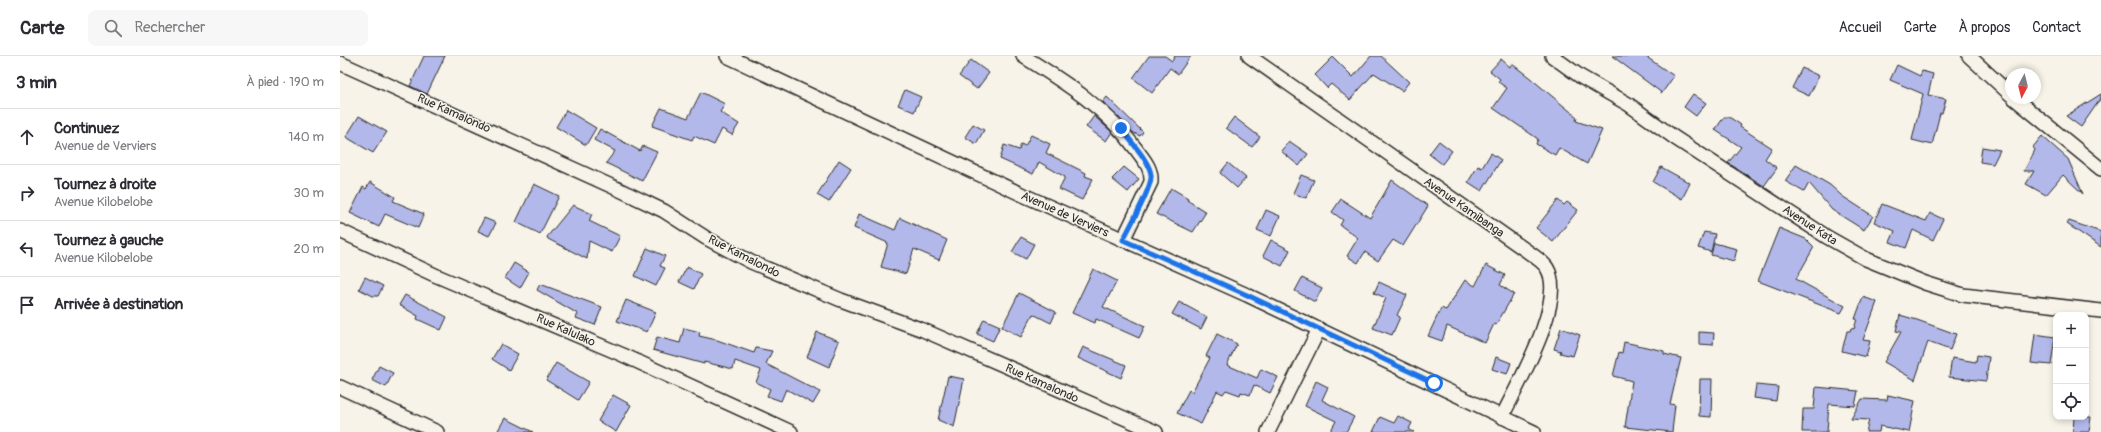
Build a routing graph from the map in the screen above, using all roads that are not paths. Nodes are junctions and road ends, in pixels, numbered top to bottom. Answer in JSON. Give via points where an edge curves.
{"nodes":[{"id":1,"x":727,"y":56,"type":"edge"},
{"id":2,"x":1023,"y":56,"type":"edge"},
{"id":3,"x":1249,"y":56,"type":"edge"},
{"id":4,"x":1552,"y":56,"type":"edge"},
{"id":5,"x":1969,"y":56,"type":"edge"},
{"id":6,"x":340,"y":63,"type":"edge"},
{"id":7,"x":2005,"y":89,"type":"edge"},
{"id":8,"x":2021,"y":104,"type":"edge"},
{"id":9,"x":2101,"y":169,"type":"edge"},
{"id":10,"x":340,"y":231,"type":"edge"},
{"id":11,"x":1123,"y":240,"type":"junction"},
{"id":12,"x":2101,"y":311,"type":"edge"},
{"id":13,"x":1319,"y":329,"type":"junction"},
{"id":14,"x":340,"y":387,"type":"edge"},
{"id":15,"x":1502,"y":416,"type":"junction"},
{"id":16,"x":437,"y":432,"type":"edge"},
{"id":17,"x":791,"y":432,"type":"edge"},
{"id":18,"x":1156,"y":432,"type":"edge"},
{"id":19,"x":1268,"y":432,"type":"edge"},
{"id":20,"x":1534,"y":432,"type":"edge"}],
"edges":[{"from":1,"to":11,"type":"street","name":"Avenue de Verviers"},
{"from":2,"to":11,"type":"street","via":[[1110,118],[1121,128],[1148,165],[1152,176],[1151,182]]},
{"from":3,"to":15,"type":"street","name":"Avenue Kamibanga","via":[[1524,249],[1547,268],[1552,282],[1551,298],[1540,339]]},
{"from":4,"to":12,"type":"street","name":"Avenue Kata","via":[[1827,237],[1866,259],[1963,295]]},
{"from":5,"to":7,"type":"street"},
{"from":6,"to":18,"type":"street","name":"Rue Kamalondo","via":[[664,211],[706,238],[751,262],[834,298],[923,330]]},
{"from":8,"to":9,"type":"street"},
{"from":10,"to":17,"type":"street","name":"Rue Kalulako"},
{"from":11,"to":13,"type":"street","name":"Avenue de Verviers"},
{"from":13,"to":15,"type":"street","name":"Avenue de Verviers"},
{"from":13,"to":19,"type":"street"},
{"from":14,"to":16,"type":"street"},
{"from":15,"to":20,"type":"street","name":"Avenue de Verviers"}]}
